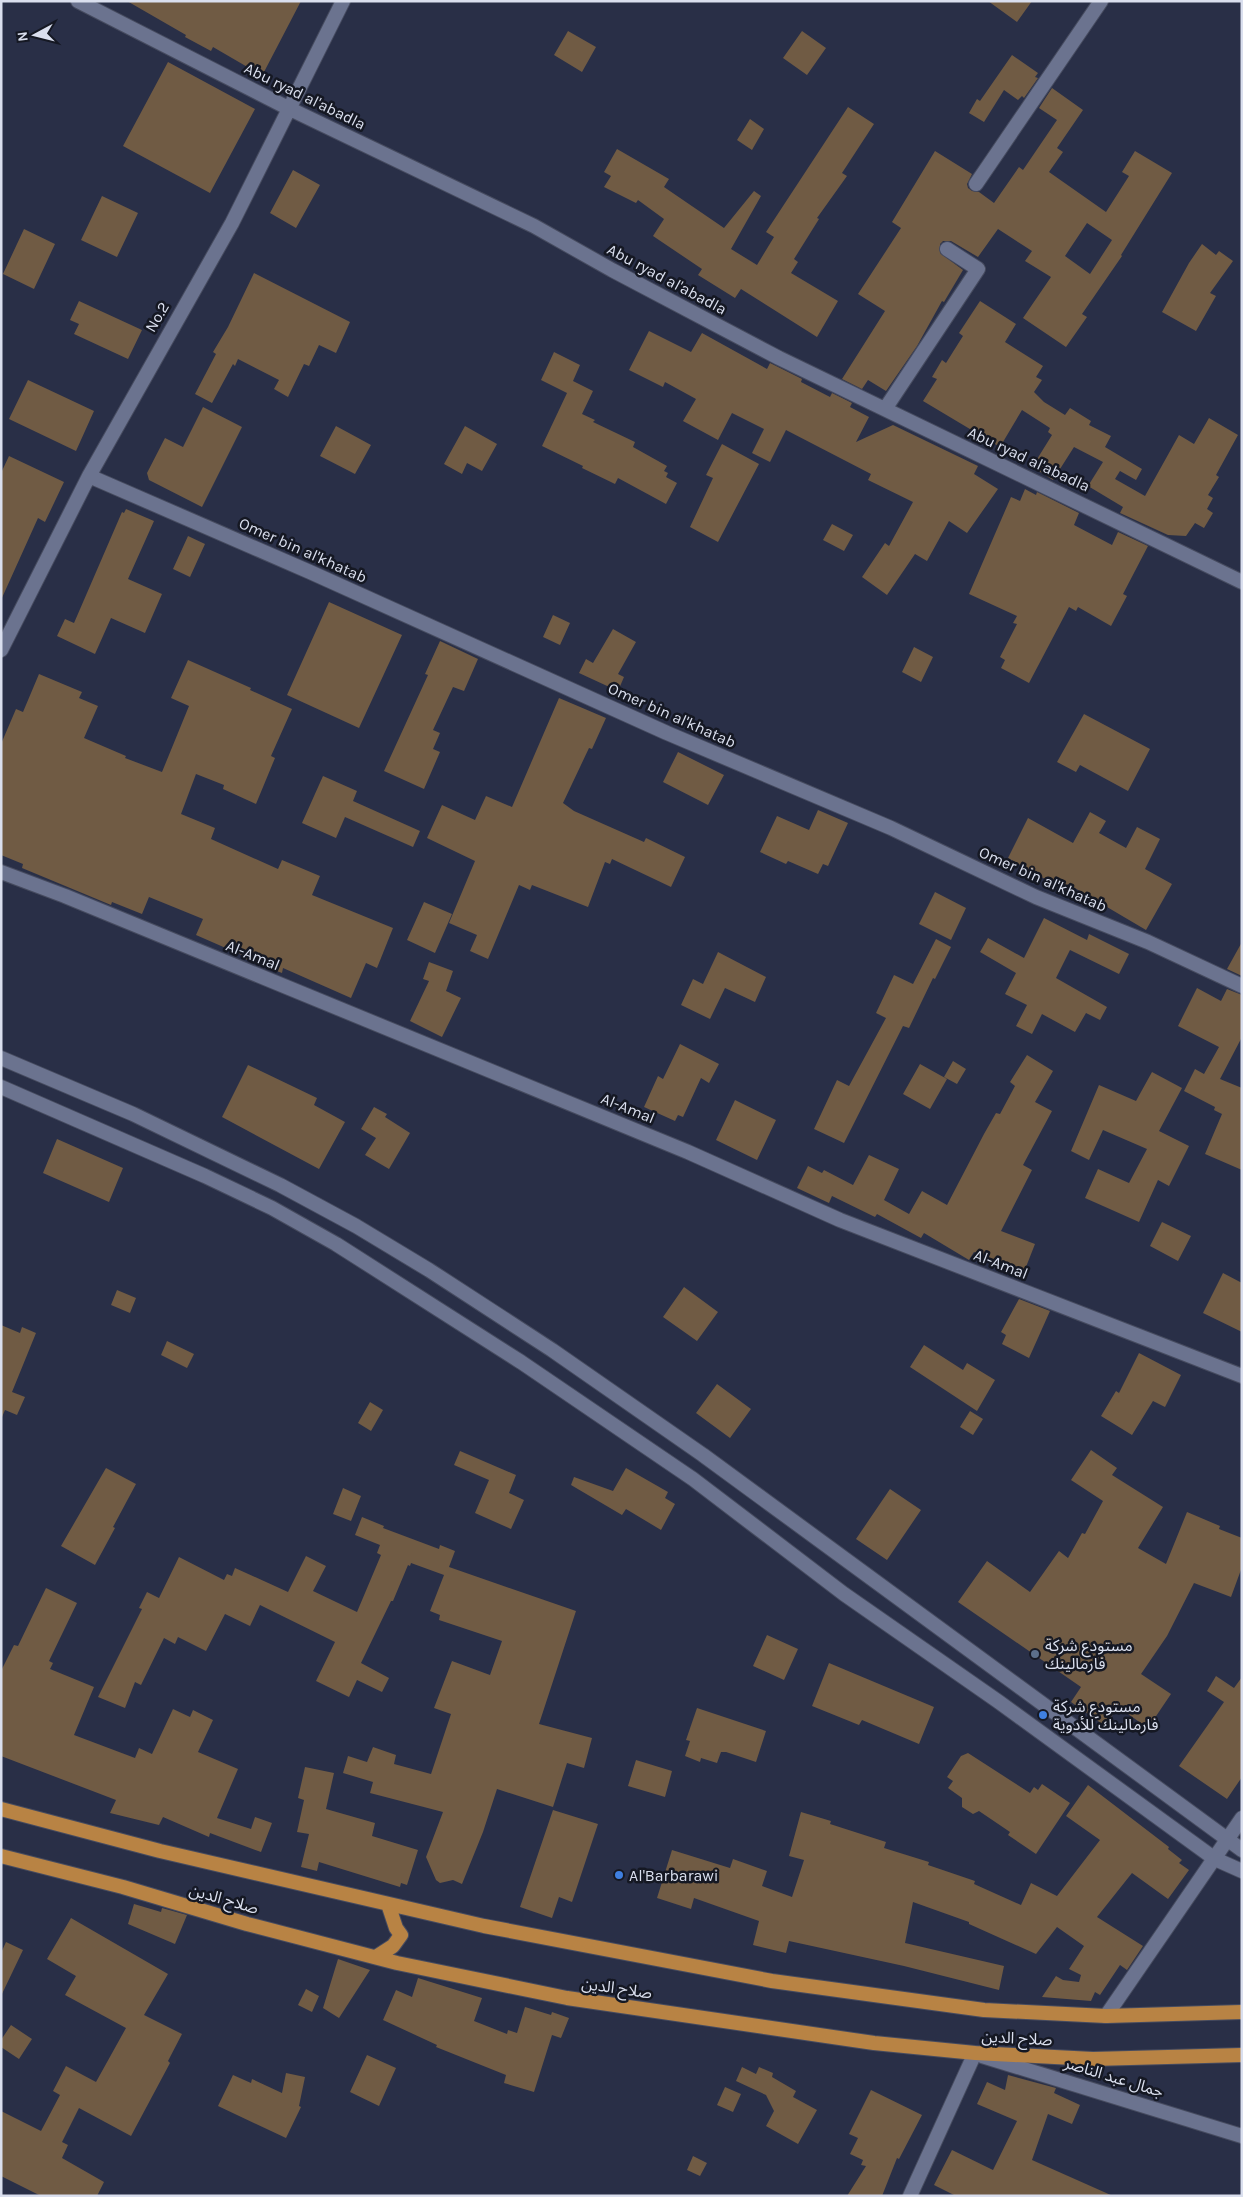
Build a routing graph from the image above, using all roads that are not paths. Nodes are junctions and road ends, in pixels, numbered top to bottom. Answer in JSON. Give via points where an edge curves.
{"nodes":[{"id":1,"x":78,"y":1,"type":"edge"},
{"id":2,"x":342,"y":1,"type":"edge"},
{"id":3,"x":1100,"y":1,"type":"edge"},
{"id":4,"x":288,"y":108,"type":"junction"},
{"id":5,"x":976,"y":184,"type":"dead end"},
{"id":6,"x":947,"y":249,"type":"dead end"},
{"id":7,"x":885,"y":409,"type":"junction"},
{"id":8,"x":89,"y":476,"type":"junction"},
{"id":9,"x":1242,"y":582,"type":"edge"},
{"id":10,"x":1,"y":650,"type":"edge"},
{"id":11,"x":1,"y":872,"type":"edge"},
{"id":12,"x":1242,"y":986,"type":"edge"},
{"id":13,"x":1,"y":1058,"type":"edge"},
{"id":14,"x":1,"y":1087,"type":"edge"},
{"id":15,"x":1242,"y":1376,"type":"edge"},
{"id":16,"x":1,"y":1809,"type":"edge"},
{"id":17,"x":1242,"y":1818,"type":"edge"},
{"id":18,"x":1227,"y":1841,"type":"junction"},
{"id":19,"x":1242,"y":1850,"type":"edge"},
{"id":20,"x":1,"y":1856,"type":"edge"},
{"id":21,"x":1215,"y":1859,"type":"junction"},
{"id":22,"x":1242,"y":1871,"type":"edge"},
{"id":23,"x":388,"y":1904,"type":"junction"},
{"id":24,"x":376,"y":1957,"type":"junction"},
{"id":25,"x":1242,"y":2012,"type":"edge"},
{"id":26,"x":1106,"y":2016,"type":"junction"},
{"id":27,"x":974,"y":2053,"type":"junction"},
{"id":28,"x":1242,"y":2055,"type":"edge"},
{"id":29,"x":1242,"y":2136,"type":"edge"},
{"id":30,"x":910,"y":2196,"type":"edge"}],
"edges":[{"from":1,"to":4,"type":"street","name":"Abu ryad al'abadla"},
{"from":2,"to":4,"type":"street","name":"No.2"},
{"from":3,"to":5,"type":"street"},
{"from":4,"to":7,"type":"street","name":"Abu ryad al'abadla","via":[[534,226],[779,358]]},
{"from":4,"to":8,"type":"street","name":"No.2","via":[[232,223]]},
{"from":6,"to":7,"type":"street","via":[[978,269]]},
{"from":7,"to":9,"type":"street","name":"Abu ryad al'abadla"},
{"from":8,"to":10,"type":"street","name":"No.2"},
{"from":8,"to":12,"type":"street","name":"Omer bin al'khatab","via":[[667,733],[891,828],[1036,897],[1148,942]]},
{"from":11,"to":15,"type":"street","name":"Al-Amal","via":[[688,1152],[840,1220]]},
{"from":13,"to":18,"type":"street","via":[[133,1114],[280,1184],[429,1270],[552,1350],[703,1456]]},
{"from":14,"to":21,"type":"street","via":[[205,1176],[272,1208],[344,1249],[521,1362],[693,1480],[844,1594]]},
{"from":16,"to":23,"type":"highway","name":"صلاح الدين","via":[[160,1851]]},
{"from":17,"to":18,"type":"street"},
{"from":18,"to":19,"type":"street"},
{"from":18,"to":21,"type":"street"},
{"from":20,"to":24,"type":"highway","name":"صلاح الدين"},
{"from":21,"to":22,"type":"street"},
{"from":21,"to":26,"type":"street"},
{"from":23,"to":24,"type":"highway","via":[[401,1935],[393,1946]]},
{"from":23,"to":26,"type":"highway","name":"صلاح الدين","via":[[566,1943],[772,1980],[984,2010]]},
{"from":24,"to":27,"type":"highway","name":"صلاح الدين","via":[[567,1998],[874,2043]]},
{"from":25,"to":26,"type":"highway","name":"صلاح الدين"},
{"from":27,"to":28,"type":"highway","name":"صلاح الدين","via":[[1093,2059]]},
{"from":27,"to":29,"type":"street","name":"جمال عبد الناصر"},
{"from":27,"to":30,"type":"street"}]}
